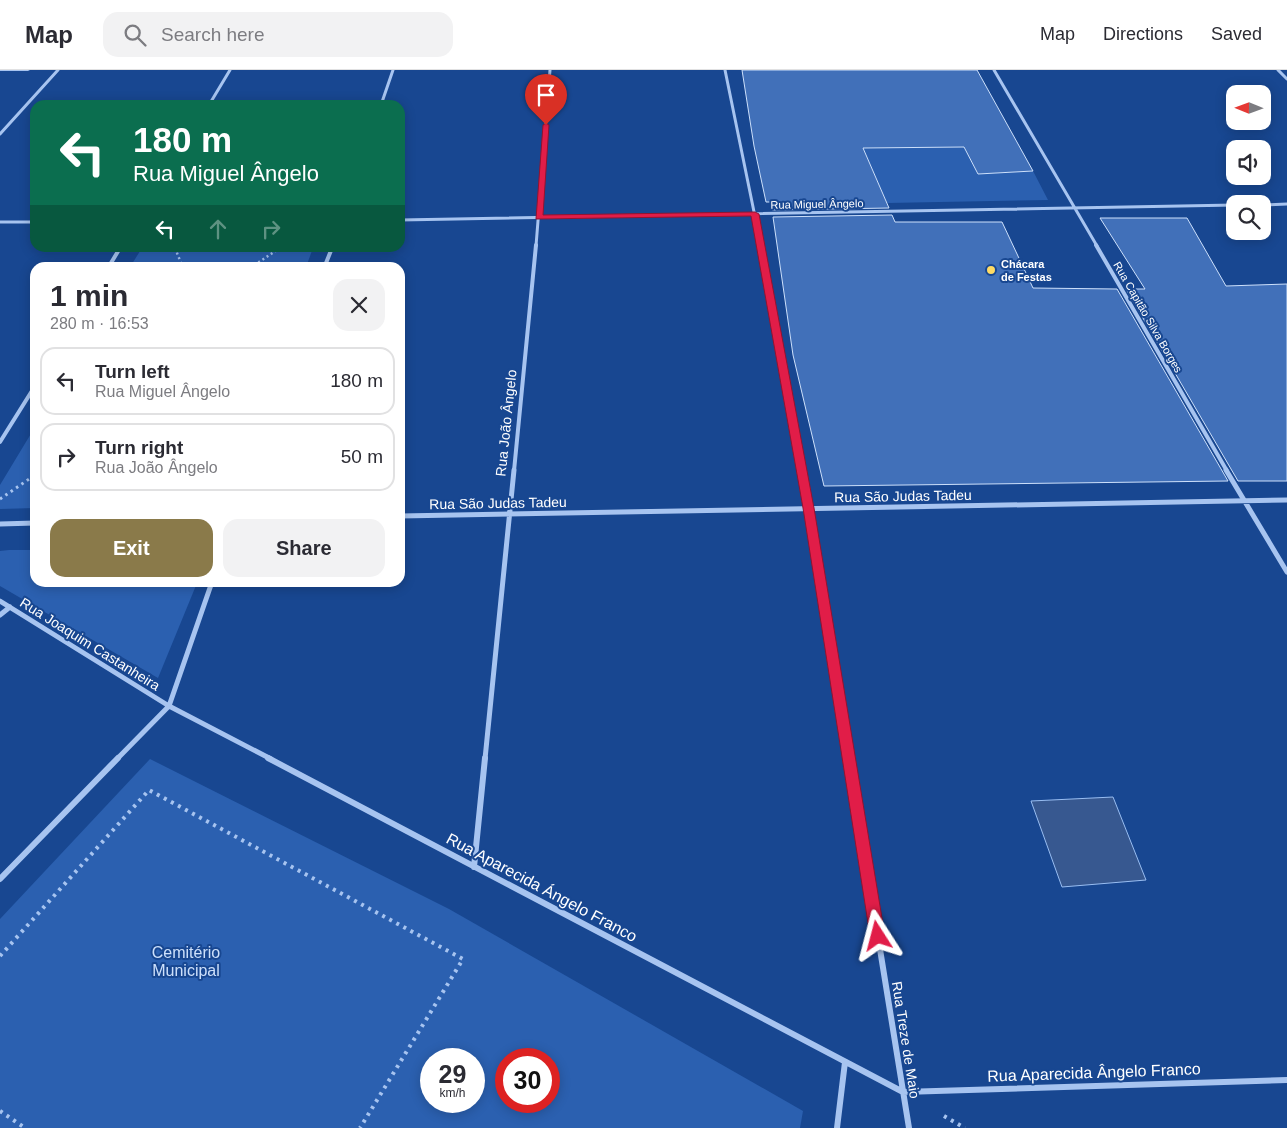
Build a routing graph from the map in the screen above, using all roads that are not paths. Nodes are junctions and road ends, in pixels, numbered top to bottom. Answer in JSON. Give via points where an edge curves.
{"nodes":[{"id":1,"x":0,"y":70,"type":"edge"},
{"id":2,"x":28,"y":70,"type":"edge"},
{"id":3,"x":58,"y":70,"type":"edge"},
{"id":4,"x":230,"y":70,"type":"edge"},
{"id":5,"x":393,"y":70,"type":"edge"},
{"id":6,"x":550,"y":70,"type":"edge"},
{"id":7,"x":725,"y":70,"type":"edge"},
{"id":8,"x":994,"y":70,"type":"edge"},
{"id":9,"x":1278,"y":70,"type":"edge"},
{"id":10,"x":1287,"y":79,"type":"edge"},
{"id":11,"x":31,"y":100,"type":"edge"},
{"id":12,"x":212,"y":100,"type":"edge"},
{"id":13,"x":383,"y":100,"type":"edge"},
{"id":14,"x":30,"y":101,"type":"edge"},
{"id":15,"x":0,"y":134,"type":"edge"},
{"id":16,"x":1287,"y":204,"type":"edge"},
{"id":17,"x":1226,"y":205,"type":"edge"},
{"id":18,"x":1271,"y":205,"type":"edge"},
{"id":19,"x":1076,"y":209,"type":"junction"},
{"id":20,"x":755,"y":214,"type":"junction"},
{"id":21,"x":539,"y":217,"type":"junction"},
{"id":22,"x":405,"y":220,"type":"edge"},
{"id":23,"x":0,"y":222,"type":"edge"},
{"id":24,"x":30,"y":222,"type":"edge"},
{"id":25,"x":30,"y":394,"type":"edge"},
{"id":26,"x":0,"y":442,"type":"edge"},
{"id":27,"x":1287,"y":500,"type":"edge"},
{"id":28,"x":1244,"y":501,"type":"junction"},
{"id":29,"x":808,"y":508,"type":"junction"},
{"id":30,"x":508,"y":514,"type":"junction"},
{"id":31,"x":405,"y":516,"type":"edge"},
{"id":32,"x":30,"y":523,"type":"edge"},
{"id":33,"x":0,"y":524,"type":"edge"},
{"id":34,"x":1287,"y":572,"type":"edge"},
{"id":35,"x":210,"y":587,"type":"edge"},
{"id":36,"x":0,"y":600,"type":"edge"},
{"id":37,"x":10,"y":607,"type":"junction"},
{"id":38,"x":0,"y":615,"type":"edge"},
{"id":39,"x":169,"y":706,"type":"junction"},
{"id":40,"x":474,"y":867,"type":"junction"},
{"id":41,"x":0,"y":879,"type":"edge"},
{"id":42,"x":845,"y":1062,"type":"junction"},
{"id":43,"x":1287,"y":1080,"type":"edge"},
{"id":44,"x":903,"y":1092,"type":"junction"},
{"id":45,"x":837,"y":1128,"type":"edge"},
{"id":46,"x":909,"y":1128,"type":"edge"}],
"edges":[{"from":1,"to":2,"type":"street"},
{"from":3,"to":11,"type":"street"},
{"from":4,"to":12,"type":"street"},
{"from":5,"to":13,"type":"street"},
{"from":6,"to":21,"type":"street","name":"Rua João Ângelo"},
{"from":7,"to":20,"type":"street","name":"Rua Treze de Maio"},
{"from":8,"to":19,"type":"street","name":"Rua Capitão Silva Borges"},
{"from":9,"to":10,"type":"street"},
{"from":14,"to":15,"type":"street"},
{"from":16,"to":18,"type":"street"},
{"from":17,"to":19,"type":"street","name":"Rua Miguel Ângelo"},
{"from":19,"to":20,"type":"street","name":"Rua Miguel Ângelo"},
{"from":19,"to":28,"type":"street","name":"Rua Capitão Silva Borges"},
{"from":20,"to":21,"type":"street","name":"Rua Miguel Ângelo"},
{"from":20,"to":29,"type":"street","name":"Rua Treze de Maio"},
{"from":21,"to":22,"type":"street","name":"Rua Miguel Ângelo"},
{"from":21,"to":30,"type":"street","name":"Rua João Ângelo"},
{"from":23,"to":24,"type":"street"},
{"from":25,"to":26,"type":"street"},
{"from":27,"to":28,"type":"street","name":"Rua São Judas Tadeu"},
{"from":28,"to":29,"type":"street","name":"Rua São Judas Tadeu"},
{"from":28,"to":34,"type":"street","name":"Rua Capitão Silva Borges"},
{"from":29,"to":30,"type":"street","name":"Rua São Judas Tadeu"},
{"from":29,"to":44,"type":"street","name":"Rua Treze de Maio"},
{"from":30,"to":31,"type":"street","name":"Rua São Judas Tadeu"},
{"from":30,"to":40,"type":"street","name":"Rua João Ângelo"},
{"from":32,"to":33,"type":"street"},
{"from":35,"to":39,"type":"street"},
{"from":36,"to":37,"type":"street","name":"Rua Joaquim Castanheira"},
{"from":37,"to":38,"type":"street"},
{"from":37,"to":39,"type":"street","name":"Rua Joaquim Castanheira"},
{"from":39,"to":40,"type":"street","name":"Rua Aparecida Ángelo Franco"},
{"from":39,"to":41,"type":"street"},
{"from":40,"to":42,"type":"street","name":"Rua Aparecida Ángelo Franco"},
{"from":42,"to":44,"type":"street","name":"Rua Aparecida Ángelo Franco"},
{"from":42,"to":45,"type":"street"},
{"from":43,"to":44,"type":"street","name":"Rua Aparecida Ângelo Franco"},
{"from":44,"to":46,"type":"street","name":"Rua Treze de Maio"}]}
